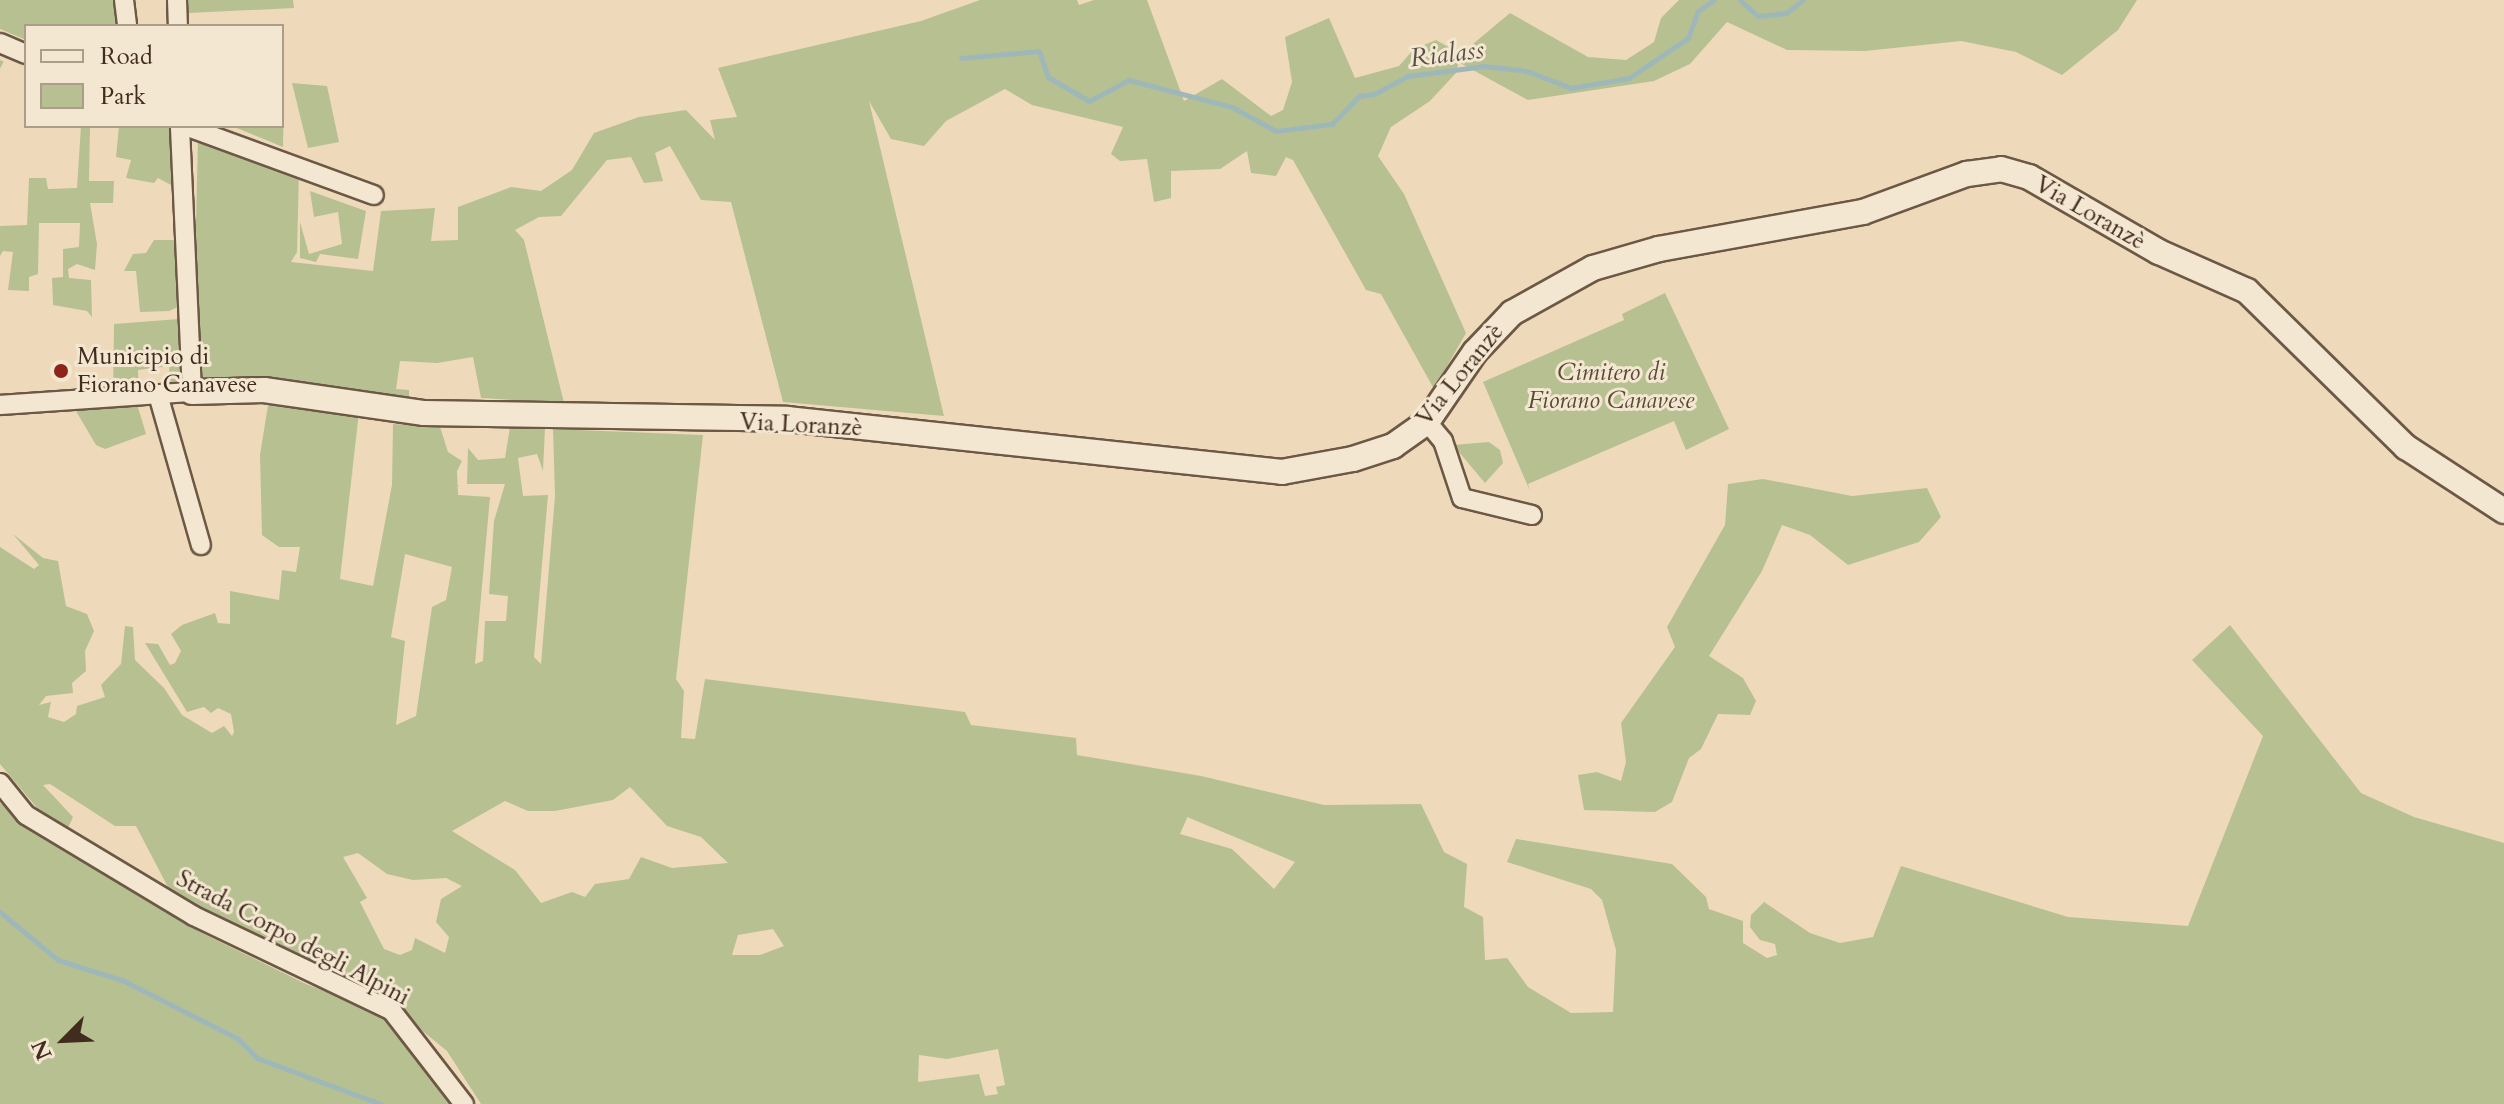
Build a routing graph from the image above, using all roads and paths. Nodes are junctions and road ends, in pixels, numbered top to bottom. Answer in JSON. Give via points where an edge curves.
{"nodes":[{"id":1,"x":124,"y":0,"type":"edge"},
{"id":2,"x":177,"y":0,"type":"edge"},
{"id":3,"x":127,"y":24,"type":"edge"},
{"id":4,"x":178,"y":24,"type":"edge"},
{"id":5,"x":0,"y":43,"type":"edge"},
{"id":6,"x":24,"y":53,"type":"edge"},
{"id":7,"x":183,"y":128,"type":"edge"},
{"id":8,"x":189,"y":128,"type":"edge"},
{"id":9,"x":374,"y":195,"type":"dead end"},
{"id":10,"x":192,"y":392,"type":"junction"},
{"id":11,"x":159,"y":398,"type":"junction"},
{"id":12,"x":0,"y":405,"type":"edge"},
{"id":13,"x":1427,"y":422,"type":"junction"},
{"id":14,"x":2504,"y":511,"type":"edge"},
{"id":15,"x":1532,"y":515,"type":"dead end"},
{"id":16,"x":201,"y":545,"type":"dead end"},
{"id":17,"x":0,"y":783,"type":"edge"},
{"id":18,"x":464,"y":1104,"type":"edge"}],
"edges":[{"from":1,"to":3,"type":"street"},
{"from":2,"to":4,"type":"street"},
{"from":5,"to":6,"type":"street"},
{"from":7,"to":10,"type":"street"},
{"from":8,"to":9,"type":"street"},
{"from":10,"to":11,"type":"street"},
{"from":10,"to":13,"type":"street","name":"Via Loranzè","via":[[264,390],[424,413],[787,419],[1282,472],[1379,450]]},
{"from":11,"to":12,"type":"street"},
{"from":11,"to":16,"type":"street"},
{"from":13,"to":14,"type":"street","name":"Via Loranzè","via":[[1475,352],[1512,313],[1593,268],[1659,249],[1863,212],[1967,174],[2001,169],[2029,177],[2159,252],[2247,291],[2406,447]]},
{"from":13,"to":15,"type":"street","via":[[1443,441],[1462,498]]},
{"from":17,"to":18,"type":"street","name":"Strada Corpo degli Alpini","via":[[26,815],[194,916],[392,1011],[409,1026]]}]}
